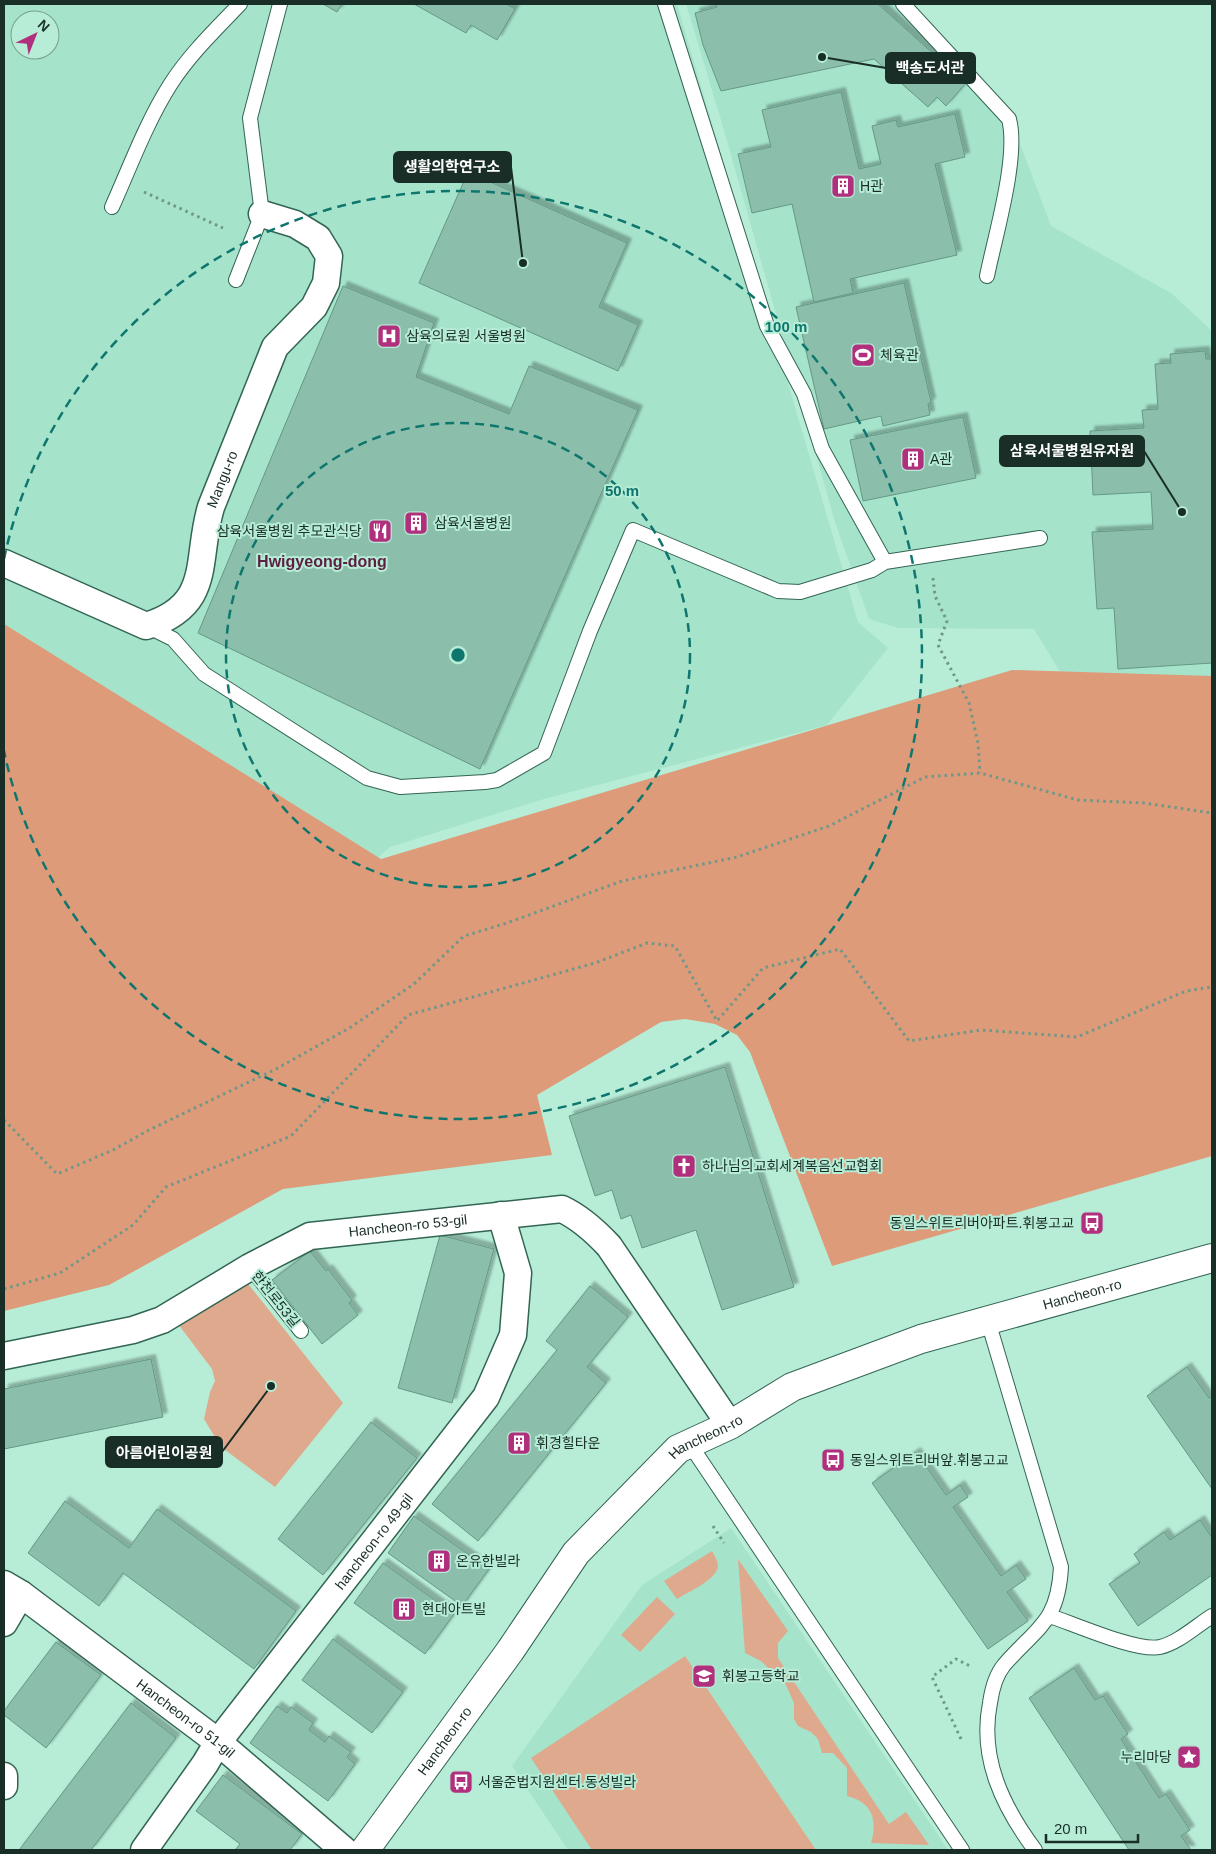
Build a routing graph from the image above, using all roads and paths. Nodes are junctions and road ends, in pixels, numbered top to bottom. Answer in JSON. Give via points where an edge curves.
{"nodes":[{"id":1,"x":240,"y":4,"type":"edge"},
{"id":2,"x":280,"y":4,"type":"edge"},
{"id":3,"x":665,"y":4,"type":"edge"},
{"id":4,"x":904,"y":4,"type":"edge"},
{"id":5,"x":123,"y":182,"type":"junction"},
{"id":6,"x":112,"y":207,"type":"dead end"},
{"id":7,"x":262,"y":214,"type":"junction"},
{"id":8,"x":223,"y":228,"type":"dead end"},
{"id":9,"x":987,"y":276,"type":"dead end"},
{"id":10,"x":236,"y":280,"type":"dead end"},
{"id":11,"x":1040,"y":538,"type":"dead end"},
{"id":12,"x":931,"y":556,"type":"junction"},
{"id":13,"x":885,"y":562,"type":"junction"},
{"id":14,"x":4,"y":563,"type":"edge"},
{"id":15,"x":146,"y":626,"type":"junction"},
{"id":16,"x":980,"y":773,"type":"junction"},
{"id":17,"x":1212,"y":813,"type":"edge"},
{"id":18,"x":1212,"y":987,"type":"edge"},
{"id":19,"x":4,"y":1120,"type":"edge"},
{"id":20,"x":11,"y":1127,"type":"junction"},
{"id":21,"x":4,"y":1128,"type":"edge"},
{"id":22,"x":501,"y":1215,"type":"junction"},
{"id":23,"x":1212,"y":1258,"type":"edge"},
{"id":24,"x":250,"y":1267,"type":"junction"},
{"id":25,"x":4,"y":1289,"type":"edge"},
{"id":26,"x":988,"y":1321,"type":"junction"},
{"id":27,"x":301,"y":1331,"type":"dead end"},
{"id":28,"x":4,"y":1356,"type":"edge"},
{"id":29,"x":730,"y":1425,"type":"junction"},
{"id":30,"x":689,"y":1443,"type":"junction"},
{"id":31,"x":713,"y":1526,"type":"dead end"},
{"id":32,"x":724,"y":1543,"type":"dead end"},
{"id":33,"x":12,"y":1589,"type":"edge"},
{"id":34,"x":1050,"y":1616,"type":"junction"},
{"id":35,"x":1212,"y":1616,"type":"edge"},
{"id":36,"x":4,"y":1623,"type":"edge"},
{"id":37,"x":972,"y":1667,"type":"dead end"},
{"id":38,"x":961,"y":1739,"type":"dead end"},
{"id":39,"x":218,"y":1742,"type":"junction"},
{"id":40,"x":4,"y":1776,"type":"edge"},
{"id":41,"x":4,"y":1786,"type":"edge"},
{"id":42,"x":153,"y":1847,"type":"edge"},
{"id":43,"x":344,"y":1850,"type":"edge"},
{"id":44,"x":365,"y":1850,"type":"edge"},
{"id":45,"x":962,"y":1850,"type":"edge"},
{"id":46,"x":1035,"y":1850,"type":"edge"}],
"edges":[{"from":1,"to":5,"type":"lane","via":[[190,57],[170,84]]},
{"from":2,"to":7,"type":"lane","via":[[250,118]]},
{"from":3,"to":13,"type":"lane","via":[[767,326],[804,394],[822,449]]},
{"from":4,"to":9,"type":"lane","via":[[1009,119],[1012,156]]},
{"from":5,"to":6,"type":"lane"},
{"from":5,"to":8,"type":"path"},
{"from":7,"to":10,"type":"lane"},
{"from":7,"to":15,"type":"street","name":"Mangu-ro","via":[[294,224],[318,238],[329,256],[326,283],[314,308],[275,347],[211,507],[198,584],[191,598],[163,620]]},
{"from":11,"to":12,"type":"lane"},
{"from":12,"to":13,"type":"lane"},
{"from":12,"to":16,"type":"path","via":[[935,596],[947,622],[938,645],[968,704],[978,743]]},
{"from":13,"to":15,"type":"lane","via":[[872,570],[791,593],[778,591],[633,530],[544,753],[497,780],[484,782],[400,788],[368,778],[204,674],[173,639]]},
{"from":14,"to":15,"type":"street"},
{"from":16,"to":17,"type":"path","via":[[1078,800],[1144,803]]},
{"from":16,"to":20,"type":"path","via":[[925,777],[829,826],[737,857],[622,881],[464,936],[414,984],[350,1027],[276,1069],[113,1150],[57,1174]]},
{"from":18,"to":25,"type":"path","via":[[1186,991],[1077,1037],[982,1030],[909,1041],[840,948],[762,968],[717,1021],[674,946],[647,943],[595,963],[408,1015],[291,1136],[166,1187],[133,1225],[60,1273]]},
{"from":19,"to":20,"type":"path"},
{"from":20,"to":21,"type":"path"},
{"from":22,"to":24,"type":"street","name":"Hancheon-ro 53-gil","via":[[310,1236]]},
{"from":22,"to":29,"type":"street","name":"Hancheon-ro 53-gil","via":[[562,1209],[591,1228],[609,1246]]},
{"from":22,"to":39,"type":"street","name":"hancheon-ro 49-gil","via":[[518,1273],[513,1335],[486,1397]]},
{"from":23,"to":26,"type":"main road","name":"Hancheon-ro"},
{"from":24,"to":27,"type":"lane","name":"한천로53길"},
{"from":24,"to":28,"type":"street","name":"Hancheon-ro 53-gil","via":[[162,1320],[133,1330]]},
{"from":26,"to":29,"type":"main road","name":"Hancheon-ro","via":[[921,1339],[792,1387]]},
{"from":26,"to":34,"type":"lane","via":[[1061,1567],[1058,1594]]},
{"from":29,"to":30,"type":"main road","name":"Hancheon-ro"},
{"from":30,"to":44,"type":"main road","name":"Hancheon-ro","via":[[678,1449],[576,1553],[510,1651]]},
{"from":30,"to":45,"type":"lane"},
{"from":31,"to":32,"type":"path"},
{"from":33,"to":36,"type":"street","name":"Hancheon-ro 51-gil"},
{"from":33,"to":39,"type":"street","name":"Hancheon-ro 51-gil"},
{"from":34,"to":35,"type":"lane","via":[[1140,1647],[1169,1643]]},
{"from":34,"to":46,"type":"lane","via":[[1003,1666],[996,1678],[986,1731],[988,1758],[1003,1800]]},
{"from":37,"to":38,"type":"path","via":[[956,1660],[932,1677]]},
{"from":39,"to":42,"type":"street","name":"hancheon-ro 49-gil"},
{"from":39,"to":43,"type":"street","name":"Hancheon-ro 51-gil"},
{"from":40,"to":41,"type":"street"}]}
